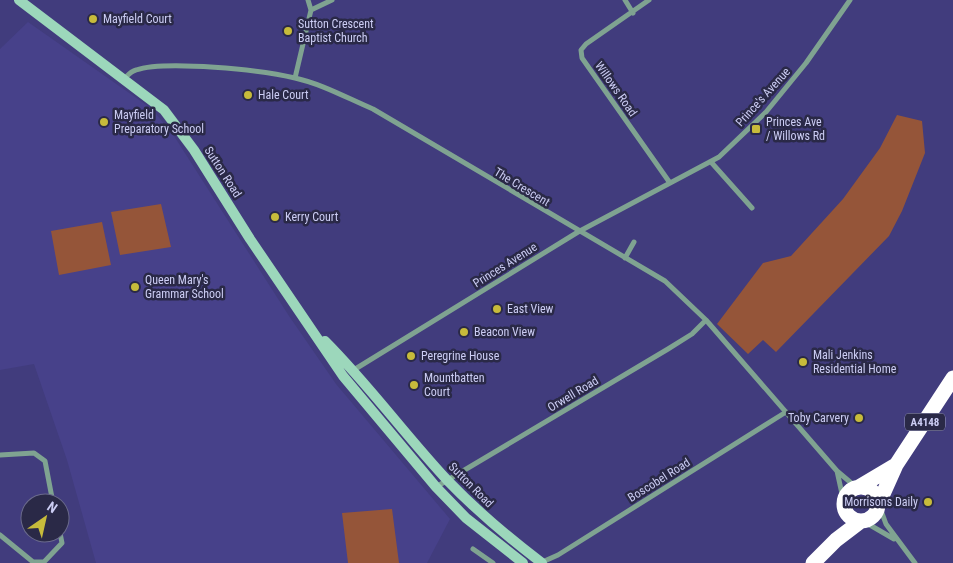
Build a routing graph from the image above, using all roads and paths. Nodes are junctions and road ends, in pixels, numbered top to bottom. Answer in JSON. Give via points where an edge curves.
{"nodes":[{"id":1,"x":19,"y":0,"type":"edge"},
{"id":2,"x":308,"y":0,"type":"edge"},
{"id":3,"x":332,"y":0,"type":"edge"},
{"id":4,"x":625,"y":0,"type":"edge"},
{"id":5,"x":649,"y":0,"type":"edge"},
{"id":6,"x":850,"y":0,"type":"edge"},
{"id":7,"x":311,"y":10,"type":"junction"},
{"id":8,"x":633,"y":13,"type":"junction"},
{"id":9,"x":295,"y":78,"type":"junction"},
{"id":10,"x":124,"y":79,"type":"junction"},
{"id":11,"x":711,"y":162,"type":"junction"},
{"id":12,"x":670,"y":183,"type":"junction"},
{"id":13,"x":752,"y":208,"type":"dead end"},
{"id":14,"x":578,"y":232,"type":"junction"},
{"id":15,"x":634,"y":242,"type":"dead end"},
{"id":16,"x":624,"y":258,"type":"junction"},
{"id":17,"x":706,"y":320,"type":"junction"},
{"id":18,"x":310,"y":326,"type":"junction"},
{"id":19,"x":354,"y":370,"type":"junction"},
{"id":20,"x":343,"y":376,"type":"junction"},
{"id":21,"x":953,"y":378,"type":"edge"},
{"id":22,"x":786,"y":412,"type":"junction"},
{"id":23,"x":0,"y":455,"type":"edge"},
{"id":24,"x":896,"y":464,"type":"junction"},
{"id":25,"x":837,"y":471,"type":"junction"},
{"id":26,"x":448,"y":480,"type":"junction"},
{"id":27,"x":436,"y":487,"type":"junction"},
{"id":28,"x":858,"y":488,"type":"junction"},
{"id":29,"x":52,"y":493,"type":"edge"},
{"id":30,"x":879,"y":504,"type":"junction"},
{"id":31,"x":845,"y":507,"type":"junction"},
{"id":32,"x":862,"y":521,"type":"junction"},
{"id":33,"x":0,"y":535,"type":"edge"},
{"id":34,"x":836,"y":540,"type":"junction"},
{"id":35,"x":897,"y":540,"type":"junction"},
{"id":36,"x":62,"y":543,"type":"edge"},
{"id":37,"x":473,"y":549,"type":"dead end"},
{"id":38,"x":493,"y":563,"type":"edge"},
{"id":39,"x":523,"y":563,"type":"edge"},
{"id":40,"x":541,"y":563,"type":"edge"},
{"id":41,"x":813,"y":563,"type":"edge"},
{"id":42,"x":915,"y":563,"type":"edge"}],
"edges":[{"from":1,"to":10,"type":"street","name":"Sutton Road"},
{"from":2,"to":7,"type":"street"},
{"from":3,"to":7,"type":"street"},
{"from":4,"to":8,"type":"street"},
{"from":5,"to":8,"type":"street","name":"Willows Road"},
{"from":6,"to":11,"type":"street","name":"Prince's Avenue","via":[[806,63],[766,112]]},
{"from":7,"to":9,"type":"street"},
{"from":8,"to":12,"type":"street","name":"Willows Road","via":[[586,44],[581,50],[582,58]]},
{"from":9,"to":10,"type":"street","name":"The Crescent","via":[[229,69],[166,67],[134,70]]},
{"from":9,"to":14,"type":"street","name":"The Crescent","via":[[372,109]]},
{"from":10,"to":18,"type":"street","name":"Sutton Road","via":[[151,98],[176,123],[250,240]]},
{"from":11,"to":12,"type":"street","name":"Prince's Avenue"},
{"from":11,"to":13,"type":"street"},
{"from":12,"to":14,"type":"street","name":"Princes Avenue"},
{"from":14,"to":16,"type":"street","name":"The Crescent"},
{"from":14,"to":19,"type":"street","name":"Princes Avenue"},
{"from":15,"to":16,"type":"street"},
{"from":16,"to":17,"type":"street","name":"The Crescent","via":[[665,281]]},
{"from":17,"to":22,"type":"street","name":"The Crescent"},
{"from":17,"to":26,"type":"street","name":"Orwell Road","via":[[692,334],[668,349]]},
{"from":18,"to":19,"type":"street","name":"Sutton Road"},
{"from":18,"to":20,"type":"street","name":"Sutton Road"},
{"from":19,"to":20,"type":"street","name":"Princes Avenue"},
{"from":19,"to":26,"type":"street","name":"Sutton Road"},
{"from":20,"to":27,"type":"street","name":"Sutton Road"},
{"from":21,"to":24,"type":"highway","number":"A4148"},
{"from":22,"to":25,"type":"street","name":"The Crescent"},
{"from":22,"to":40,"type":"street","name":"Boscobel Road"},
{"from":23,"to":29,"type":"street","via":[[34,453],[45,460]]},
{"from":24,"to":28,"type":"highway","number":"A4148"},
{"from":24,"to":30,"type":"highway","number":"A4148"},
{"from":25,"to":28,"type":"street","name":"The Crescent"},
{"from":25,"to":31,"type":"street","name":"The Crescent"},
{"from":26,"to":27,"type":"street","name":"Orwell Road"},
{"from":26,"to":40,"type":"street","name":"Sutton Road","via":[[509,538]]},
{"from":27,"to":39,"type":"street","name":"Sutton Road","via":[[466,518]]},
{"from":28,"to":30,"type":"highway","via":[[872,491]]},
{"from":28,"to":31,"type":"highway","via":[[849,492]]},
{"from":30,"to":32,"type":"highway","via":[[872,518]]},
{"from":30,"to":35,"type":"street","via":[[886,524]]},
{"from":31,"to":32,"type":"highway","via":[[855,520]]},
{"from":31,"to":34,"type":"highway"},
{"from":32,"to":34,"type":"highway"},
{"from":32,"to":35,"type":"street"},
{"from":33,"to":36,"type":"street","via":[[33,562],[44,562]]},
{"from":34,"to":41,"type":"highway"},
{"from":35,"to":42,"type":"street"},
{"from":37,"to":38,"type":"street"}]}
